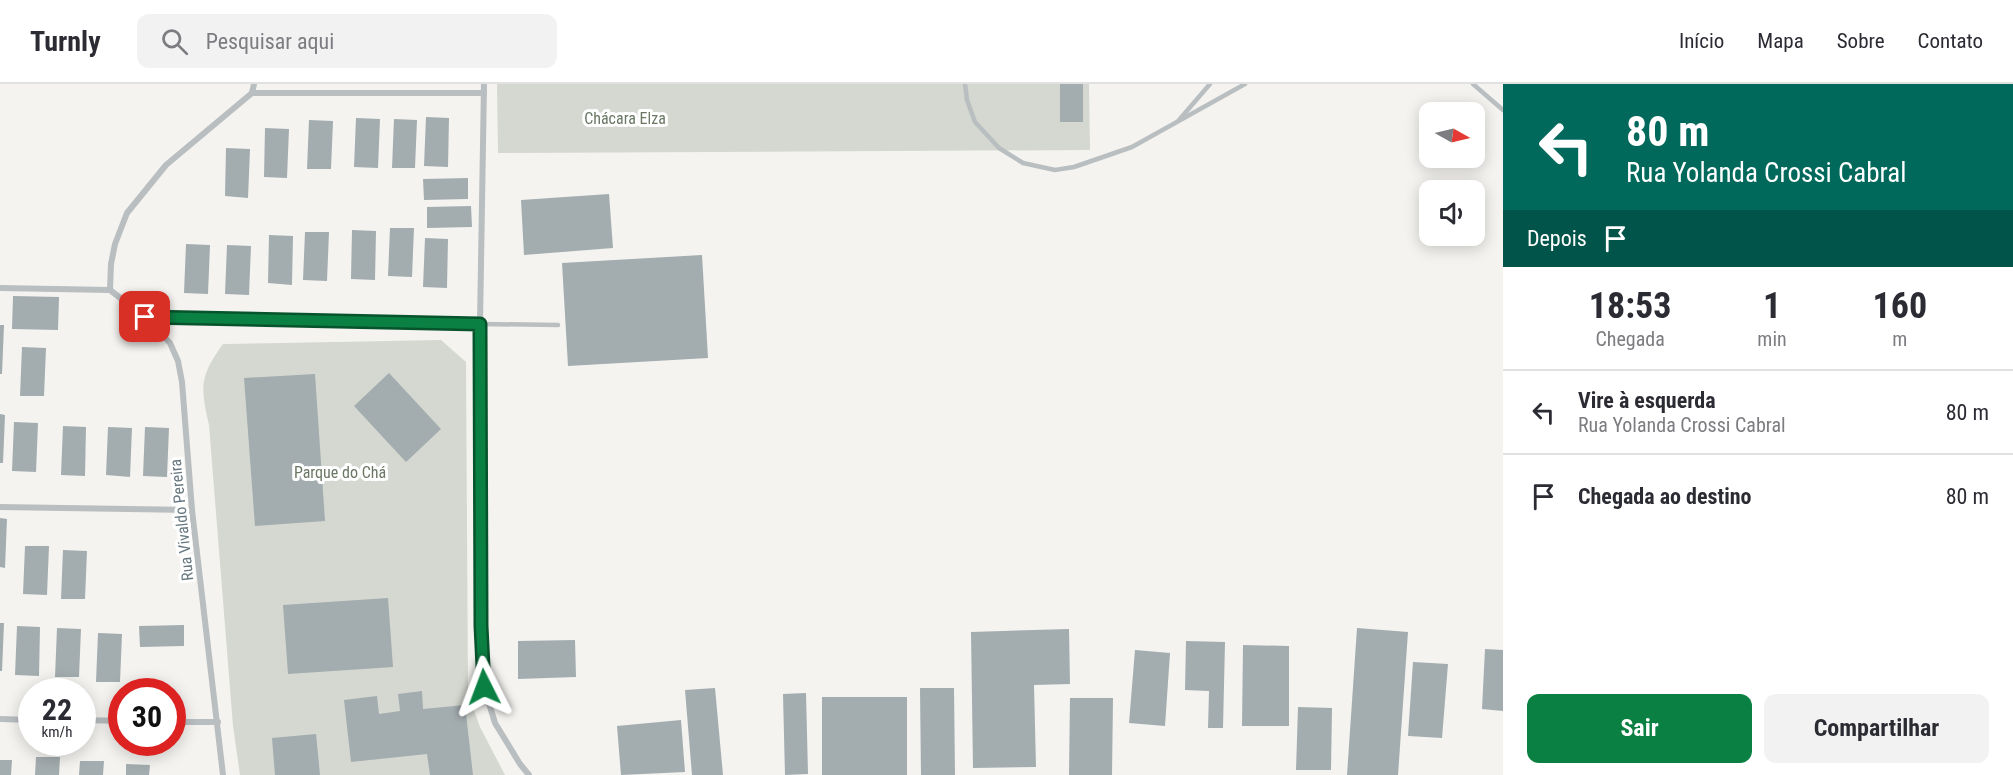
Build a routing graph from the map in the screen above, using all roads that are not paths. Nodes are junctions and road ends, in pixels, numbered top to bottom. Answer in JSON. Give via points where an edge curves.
{"nodes":[{"id":1,"x":254,"y":84,"type":"edge"},
{"id":2,"x":484,"y":84,"type":"edge"},
{"id":3,"x":965,"y":84,"type":"edge"},
{"id":4,"x":1210,"y":84,"type":"edge"},
{"id":5,"x":1245,"y":84,"type":"edge"},
{"id":6,"x":1473,"y":84,"type":"edge"},
{"id":7,"x":252,"y":93,"type":"junction"},
{"id":8,"x":484,"y":93,"type":"junction"},
{"id":9,"x":1503,"y":110,"type":"edge"},
{"id":10,"x":1176,"y":124,"type":"junction"},
{"id":11,"x":0,"y":288,"type":"edge"},
{"id":12,"x":110,"y":290,"type":"junction"},
{"id":13,"x":145,"y":317,"type":"junction"},
{"id":14,"x":480,"y":324,"type":"junction"},
{"id":15,"x":558,"y":325,"type":"dead end"},
{"id":16,"x":0,"y":507,"type":"edge"},
{"id":17,"x":192,"y":510,"type":"junction"},
{"id":18,"x":0,"y":719,"type":"edge"},
{"id":19,"x":18,"y":720,"type":"edge"},
{"id":20,"x":186,"y":722,"type":"edge"},
{"id":21,"x":218,"y":722,"type":"junction"},
{"id":22,"x":223,"y":775,"type":"edge"},
{"id":23,"x":529,"y":775,"type":"edge"}],
"edges":[{"from":1,"to":7,"type":"street"},
{"from":2,"to":8,"type":"street"},
{"from":3,"to":10,"type":"lane","via":[[975,122],[999,148],[1023,163],[1054,170],[1120,152]]},
{"from":4,"to":10,"type":"lane"},
{"from":5,"to":10,"type":"lane"},
{"from":6,"to":9,"type":"lane"},
{"from":7,"to":8,"type":"street"},
{"from":7,"to":12,"type":"street","via":[[166,165],[127,213],[115,244]]},
{"from":8,"to":14,"type":"street"},
{"from":11,"to":12,"type":"street"},
{"from":12,"to":13,"type":"street","name":"Rua Vivaldo Pereira"},
{"from":13,"to":14,"type":"street"},
{"from":13,"to":17,"type":"street","name":"Rua Vivaldo Pereira","via":[[170,343],[178,361]]},
{"from":14,"to":15,"type":"lane"},
{"from":14,"to":23,"type":"street","via":[[484,687],[495,723]]},
{"from":16,"to":17,"type":"street"},
{"from":17,"to":21,"type":"street","name":"Rua Vivaldo Pereira"},
{"from":18,"to":19,"type":"street"},
{"from":20,"to":21,"type":"street"},
{"from":21,"to":22,"type":"street","name":"Rua Vivaldo Pereira"}]}
